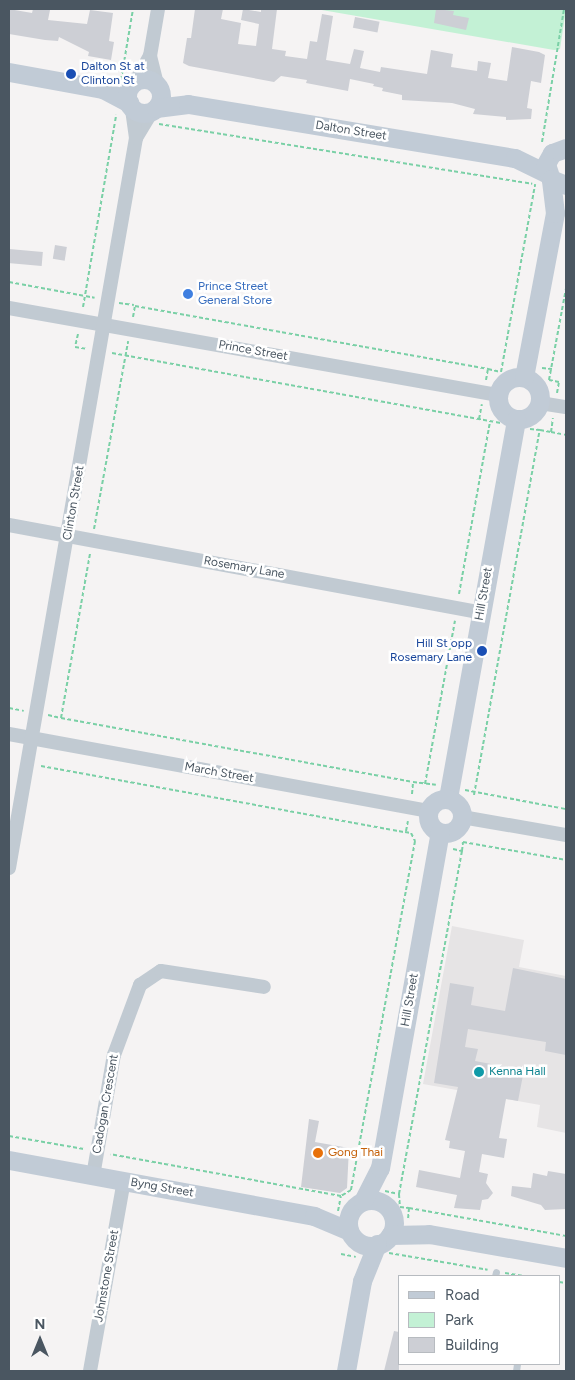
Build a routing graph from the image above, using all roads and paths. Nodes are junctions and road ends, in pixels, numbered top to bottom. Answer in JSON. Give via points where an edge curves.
{"nodes":[{"id":1,"x":133,"y":9,"type":"edge"},
{"id":2,"x":158,"y":9,"type":"edge"},
{"id":3,"x":564,"y":9,"type":"edge"},
{"id":4,"x":150,"y":56,"type":"junction"},
{"id":5,"x":9,"y":72,"type":"edge"},
{"id":6,"x":158,"y":86,"type":"junction"},
{"id":7,"x":131,"y":102,"type":"junction"},
{"id":8,"x":188,"y":104,"type":"junction"},
{"id":9,"x":566,"y":132,"type":"edge"},
{"id":10,"x":550,"y":166,"type":"edge"},
{"id":11,"x":566,"y":194,"type":"edge"},
{"id":12,"x":555,"y":213,"type":"junction"},
{"id":13,"x":9,"y":282,"type":"edge"},
{"id":14,"x":566,"y":288,"type":"edge"},
{"id":15,"x":85,"y":296,"type":"junction"},
{"id":16,"x":9,"y":308,"type":"edge"},
{"id":17,"x":80,"y":320,"type":"junction"},
{"id":18,"x":105,"y":325,"type":"junction"},
{"id":19,"x":130,"y":329,"type":"junction"},
{"id":20,"x":100,"y":351,"type":"junction"},
{"id":21,"x":125,"y":356,"type":"junction"},
{"id":22,"x":488,"y":369,"type":"dead end"},
{"id":23,"x":501,"y":372,"type":"dead end"},
{"id":24,"x":524,"y":377,"type":"junction"},
{"id":25,"x":498,"y":395,"type":"junction"},
{"id":26,"x":554,"y":405,"type":"edge"},
{"id":27,"x":515,"y":423,"type":"junction"},
{"id":28,"x":540,"y":430,"type":"junction"},
{"id":29,"x":551,"y":432,"type":"junction"},
{"id":30,"x":566,"y":435,"type":"edge"},
{"id":31,"x":9,"y":525,"type":"edge"},
{"id":32,"x":68,"y":536,"type":"junction"},
{"id":33,"x":92,"y":540,"type":"junction"},
{"id":34,"x":480,"y":612,"type":"junction"},
{"id":35,"x":9,"y":708,"type":"edge"},
{"id":36,"x":36,"y":713,"type":"junction"},
{"id":37,"x":61,"y":718,"type":"junction"},
{"id":38,"x":9,"y":734,"type":"edge"},
{"id":39,"x":32,"y":738,"type":"junction"},
{"id":40,"x":413,"y":782,"type":"junction"},
{"id":41,"x":449,"y":793,"type":"junction"},
{"id":42,"x":474,"y":794,"type":"junction"},
{"id":43,"x":409,"y":808,"type":"junction"},
{"id":44,"x":566,"y":809,"type":"edge"},
{"id":45,"x":428,"y":811,"type":"junction"},
{"id":46,"x":462,"y":817,"type":"junction"},
{"id":47,"x":406,"y":832,"type":"dead end"},
{"id":48,"x":566,"y":835,"type":"edge"},
{"id":49,"x":439,"y":839,"type":"junction"},
{"id":50,"x":414,"y":841,"type":"dead end"},
{"id":51,"x":462,"y":851,"type":"junction"},
{"id":52,"x":566,"y":860,"type":"edge"},
{"id":53,"x":9,"y":868,"type":"edge"},
{"id":54,"x":264,"y":987,"type":"dead end"},
{"id":55,"x":9,"y":1160,"type":"edge"},
{"id":56,"x":93,"y":1176,"type":"junction"},
{"id":57,"x":124,"y":1181,"type":"junction"},
{"id":58,"x":381,"y":1202,"type":"junction"},
{"id":59,"x":314,"y":1216,"type":"junction"},
{"id":60,"x":429,"y":1234,"type":"junction"},
{"id":61,"x":353,"y":1236,"type":"junction"},
{"id":62,"x":566,"y":1236,"type":"edge"},
{"id":63,"x":385,"y":1244,"type":"junction"},
{"id":64,"x":566,"y":1258,"type":"edge"},
{"id":65,"x":496,"y":1274,"type":"edge"},
{"id":66,"x":510,"y":1275,"type":"edge"},
{"id":67,"x":362,"y":1281,"type":"junction"},
{"id":68,"x":90,"y":1371,"type":"edge"},
{"id":69,"x":346,"y":1371,"type":"edge"}],
"edges":[{"from":1,"to":7,"type":"path"},
{"from":2,"to":4,"type":"street"},
{"from":3,"to":10,"type":"path"},
{"from":4,"to":6,"type":"street"},
{"from":4,"to":7,"type":"street"},
{"from":5,"to":7,"type":"main road","name":"Dalton Street"},
{"from":6,"to":7,"type":"main road","via":[[161,99]]},
{"from":6,"to":8,"type":"main road","name":"Dalton Street"},
{"from":7,"to":8,"type":"main road","name":"Dalton Street"},
{"from":7,"to":10,"type":"path"},
{"from":7,"to":15,"type":"path"},
{"from":7,"to":18,"type":"street","name":"Clinton Street","via":[[136,138]]},
{"from":8,"to":10,"type":"main road","name":"Dalton Street"},
{"from":9,"to":10,"type":"main road"},
{"from":10,"to":12,"type":"main road"},
{"from":10,"to":23,"type":"path"},
{"from":11,"to":12,"type":"main road"},
{"from":12,"to":24,"type":"main road"},
{"from":13,"to":15,"type":"path"},
{"from":14,"to":26,"type":"path","via":[[550,380],[559,382]]},
{"from":15,"to":17,"type":"path"},
{"from":16,"to":17,"type":"street","name":"Prince Street"},
{"from":17,"to":18,"type":"street","name":"Prince Street"},
{"from":17,"to":20,"type":"path","via":[[75,347]]},
{"from":18,"to":19,"type":"street","name":"Prince Street"},
{"from":18,"to":20,"type":"street","name":"Clinton Street"},
{"from":19,"to":21,"type":"path"},
{"from":19,"to":22,"type":"path","via":[[135,306]]},
{"from":19,"to":25,"type":"street","name":"Prince Street"},
{"from":20,"to":21,"type":"path"},
{"from":20,"to":32,"type":"street","name":"Clinton Street"},
{"from":21,"to":27,"type":"path"},
{"from":21,"to":33,"type":"path"},
{"from":24,"to":25,"type":"main road","via":[[507,380]]},
{"from":24,"to":26,"type":"main road"},
{"from":25,"to":27,"type":"main road","via":[[502,411]]},
{"from":26,"to":27,"type":"main road"},
{"from":26,"to":29,"type":"path"},
{"from":27,"to":28,"type":"path"},
{"from":27,"to":34,"type":"main road","name":"Hill Street"},
{"from":28,"to":29,"type":"path"},
{"from":28,"to":42,"type":"path"},
{"from":29,"to":30,"type":"path"},
{"from":31,"to":32,"type":"street","name":"Rosemary Lane"},
{"from":32,"to":33,"type":"street","name":"Rosemary Lane"},
{"from":32,"to":36,"type":"street","name":"Clinton Street"},
{"from":33,"to":34,"type":"street","name":"Rosemary Lane"},
{"from":33,"to":37,"type":"path"},
{"from":34,"to":41,"type":"main road","name":"Hill Street"},
{"from":35,"to":36,"type":"path"},
{"from":36,"to":37,"type":"path"},
{"from":36,"to":39,"type":"street","name":"Clinton Street"},
{"from":37,"to":40,"type":"path"},
{"from":38,"to":39,"type":"street","name":"March Street"},
{"from":39,"to":43,"type":"street","name":"March Street"},
{"from":39,"to":53,"type":"street","name":"Clinton Street"},
{"from":40,"to":41,"type":"path"},
{"from":40,"to":43,"type":"path"},
{"from":41,"to":42,"type":"path"},
{"from":41,"to":45,"type":"main road"},
{"from":41,"to":46,"type":"main road","via":[[459,805]]},
{"from":42,"to":44,"type":"path"},
{"from":43,"to":45,"type":"street","name":"March Street"},
{"from":43,"to":47,"type":"path"},
{"from":45,"to":49,"type":"main road","via":[[430,824]]},
{"from":46,"to":48,"type":"street"},
{"from":46,"to":49,"type":"main road","via":[[452,831]]},
{"from":49,"to":50,"type":"path"},
{"from":49,"to":51,"type":"path"},
{"from":49,"to":58,"type":"main road","name":"Hill Street","via":[[380,1168]]},
{"from":51,"to":52,"type":"path","via":[[463,842]]},
{"from":51,"to":58,"type":"path"},
{"from":54,"to":56,"type":"street","name":"Cadogan Crescent","via":[[161,971],[140,985],[114,1055]]},
{"from":55,"to":56,"type":"main road","name":"Byng Street"},
{"from":56,"to":57,"type":"main road","name":"Byng Street"},
{"from":57,"to":59,"type":"main road","name":"Byng Street"},
{"from":57,"to":68,"type":"street","name":"Johnstone Street"},
{"from":58,"to":59,"type":"main road","name":"Byng Street"},
{"from":58,"to":60,"type":"main road"},
{"from":58,"to":61,"type":"main road"},
{"from":58,"to":62,"type":"path"},
{"from":58,"to":63,"type":"main road"},
{"from":59,"to":61,"type":"main road","name":"Byng Street"},
{"from":60,"to":63,"type":"main road"},
{"from":60,"to":64,"type":"main road"},
{"from":61,"to":63,"type":"main road","name":"Byng Street"},
{"from":61,"to":67,"type":"main road"},
{"from":63,"to":65,"type":"path"},
{"from":63,"to":67,"type":"main road"},
{"from":65,"to":66,"type":"path"},
{"from":67,"to":69,"type":"main road"}]}
